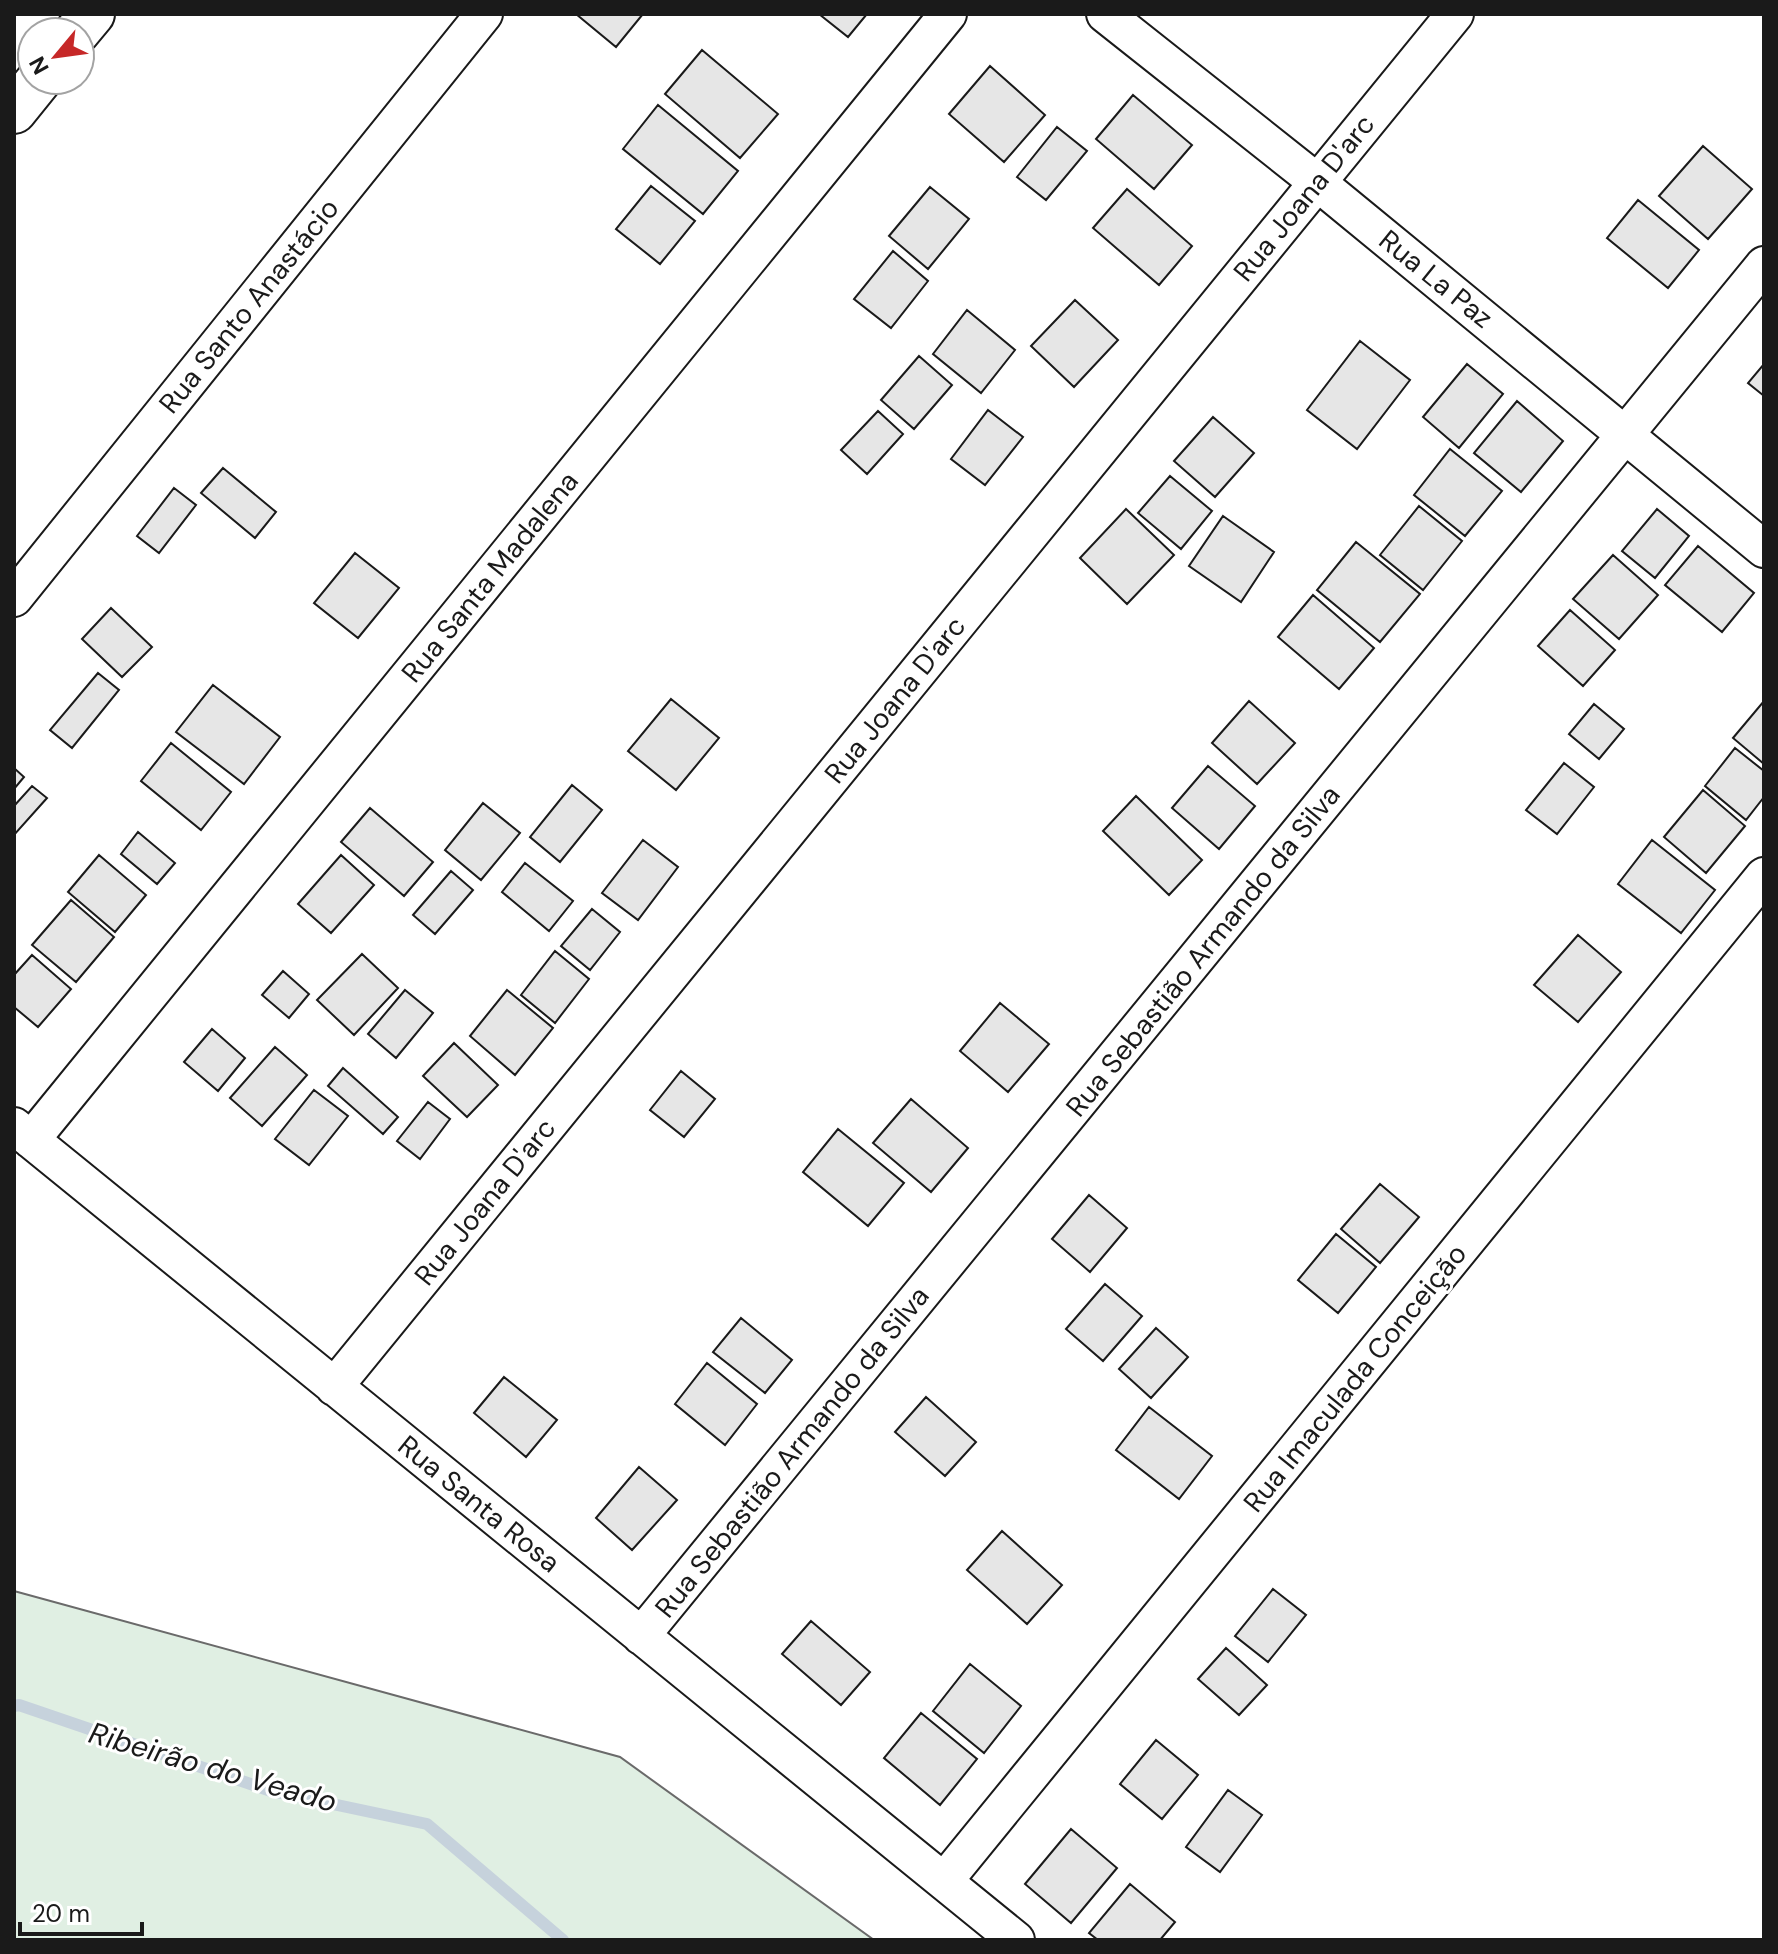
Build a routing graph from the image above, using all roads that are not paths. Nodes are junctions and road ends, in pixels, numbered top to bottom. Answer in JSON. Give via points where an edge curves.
{"nodes":[{"id":1,"x":484,"y":14,"type":"edge"},
{"id":2,"x":948,"y":14,"type":"edge"},
{"id":3,"x":1105,"y":14,"type":"edge"},
{"id":4,"x":1455,"y":14,"type":"edge"},
{"id":5,"x":1317,"y":182,"type":"junction"},
{"id":6,"x":1764,"y":265,"type":"edge"},
{"id":7,"x":1626,"y":435,"type":"junction"},
{"id":8,"x":1764,"y":549,"type":"edge"},
{"id":9,"x":14,"y":598,"type":"edge"},
{"id":10,"x":1764,"y":876,"type":"edge"},
{"id":11,"x":23,"y":1133,"type":"edge"},
{"id":12,"x":334,"y":1387,"type":"junction"},
{"id":13,"x":641,"y":1636,"type":"junction"},
{"id":14,"x":945,"y":1880,"type":"junction"},
{"id":15,"x":1016,"y":1940,"type":"edge"}],
"edges":[{"from":1,"to":9,"type":"street","name":"Rua Santo Anastácio"},
{"from":2,"to":11,"type":"street","name":"Rua Santa Madalena"},
{"from":3,"to":5,"type":"street","name":"Rua La Paz"},
{"from":4,"to":5,"type":"street","name":"Rua Joana D'arc"},
{"from":5,"to":7,"type":"street","name":"Rua La Paz"},
{"from":5,"to":12,"type":"street","name":"Rua Joana D'arc"},
{"from":6,"to":7,"type":"street","name":"Rua Sebastião Armando da Silva"},
{"from":7,"to":8,"type":"street","name":"Rua La Paz"},
{"from":7,"to":13,"type":"street","name":"Rua Sebastião Armando da Silva"},
{"from":10,"to":14,"type":"street","name":"Rua Imaculada Conceição"},
{"from":11,"to":12,"type":"street","name":"Rua Santa Rosa"},
{"from":12,"to":13,"type":"street","name":"Rua Santa Rosa"},
{"from":13,"to":14,"type":"street","name":"Rua Santa Rosa"},
{"from":14,"to":15,"type":"street","name":"Rua Santa Rosa"}]}
